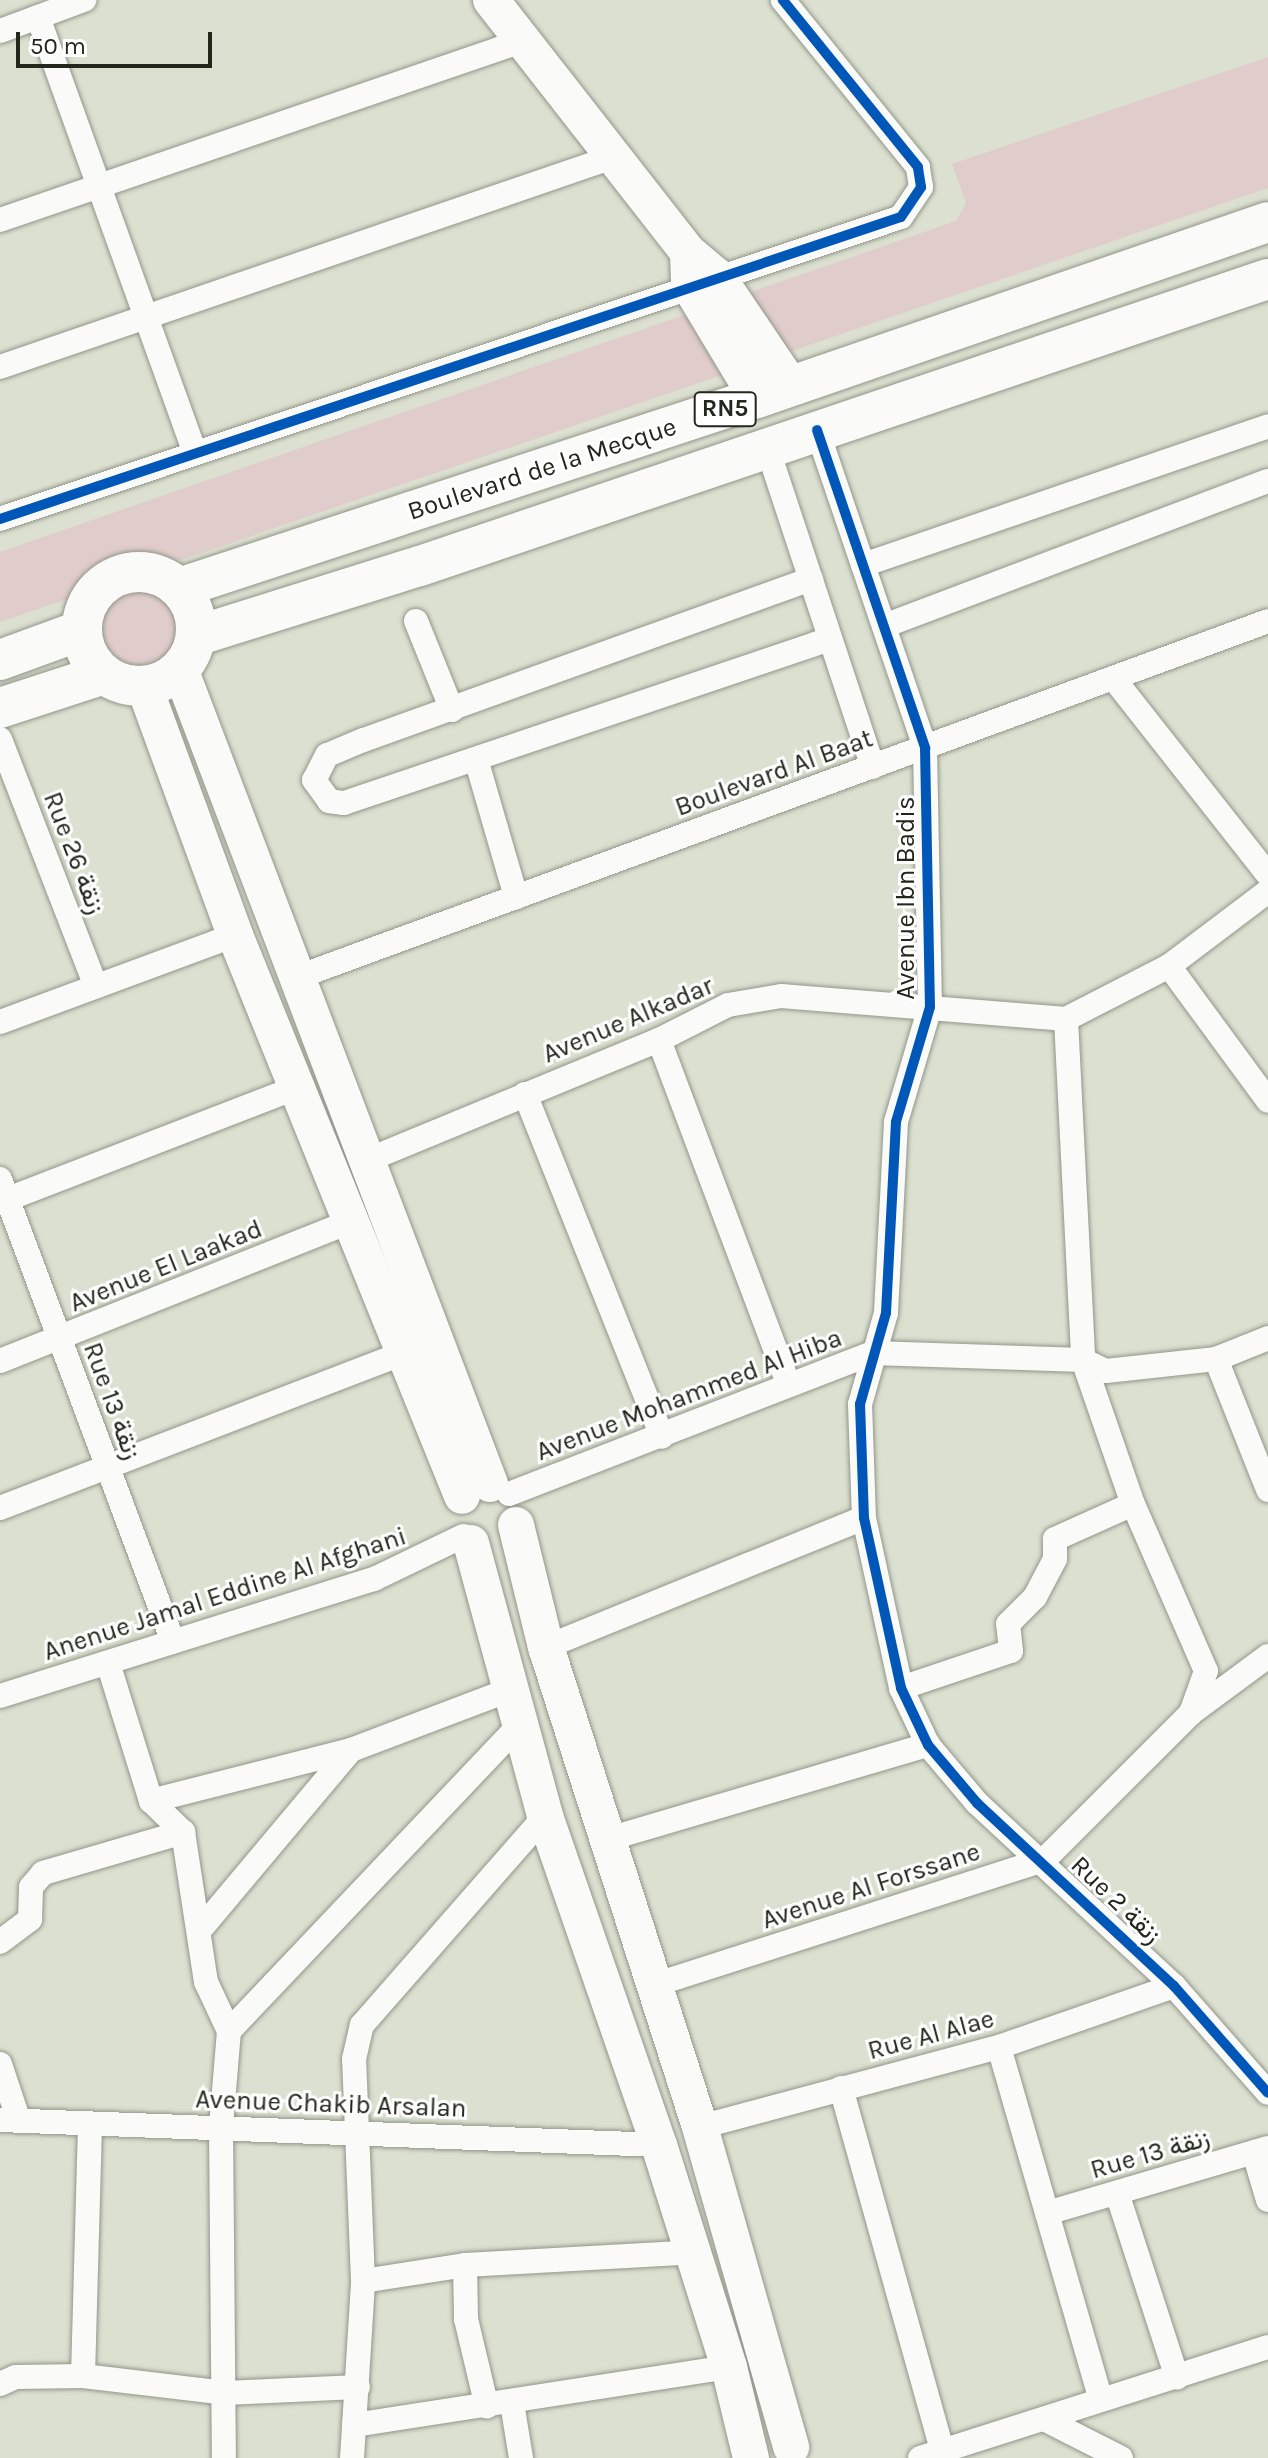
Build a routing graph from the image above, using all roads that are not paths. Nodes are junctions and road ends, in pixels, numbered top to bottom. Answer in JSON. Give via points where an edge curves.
{"nodes":[{"id":1,"x":84,"y":0,"type":"edge"},
{"id":2,"x":491,"y":0,"type":"edge"},
{"id":3,"x":783,"y":0,"type":"edge"},
{"id":4,"x":38,"y":17,"type":"junction"},
{"id":5,"x":0,"y":31,"type":"edge"},
{"id":6,"x":522,"y":41,"type":"junction"},
{"id":7,"x":613,"y":157,"type":"junction"},
{"id":8,"x":95,"y":187,"type":"junction"},
{"id":9,"x":0,"y":220,"type":"edge"},
{"id":10,"x":1268,"y":222,"type":"edge"},
{"id":11,"x":698,"y":271,"type":"junction"},
{"id":12,"x":1268,"y":279,"type":"edge"},
{"id":13,"x":143,"y":315,"type":"junction"},
{"id":14,"x":0,"y":367,"type":"edge"},
{"id":15,"x":774,"y":392,"type":"junction"},
{"id":16,"x":1268,"y":426,"type":"edge"},
{"id":17,"x":817,"y":430,"type":"junction"},
{"id":18,"x":767,"y":447,"type":"junction"},
{"id":19,"x":195,"y":453,"type":"junction"},
{"id":20,"x":1268,"y":481,"type":"edge"},
{"id":21,"x":0,"y":519,"type":"edge"},
{"id":22,"x":863,"y":565,"type":"junction"},
{"id":23,"x":811,"y":579,"type":"junction"},
{"id":24,"x":179,"y":588,"type":"junction"},
{"id":25,"x":416,"y":621,"type":"dead end"},
{"id":26,"x":1268,"y":621,"type":"edge"},
{"id":27,"x":884,"y":626,"type":"junction"},
{"id":28,"x":82,"y":630,"type":"junction"},
{"id":29,"x":830,"y":639,"type":"junction"},
{"id":30,"x":0,"y":660,"type":"edge"},
{"id":31,"x":173,"y":664,"type":"junction"},
{"id":32,"x":104,"y":674,"type":"junction"},
{"id":33,"x":1114,"y":679,"type":"junction"},
{"id":34,"x":0,"y":708,"type":"edge"},
{"id":35,"x":452,"y":710,"type":"junction"},
{"id":36,"x":0,"y":739,"type":"edge"},
{"id":37,"x":925,"y":748,"type":"junction"},
{"id":38,"x":476,"y":759,"type":"junction"},
{"id":39,"x":873,"y":767,"type":"junction"},
{"id":40,"x":1268,"y":875,"type":"edge"},
{"id":41,"x":1268,"y":891,"type":"edge"},
{"id":42,"x":516,"y":897,"type":"junction"},
{"id":43,"x":235,"y":935,"type":"junction"},
{"id":44,"x":1169,"y":966,"type":"junction"},
{"id":45,"x":298,"y":977,"type":"junction"},
{"id":46,"x":96,"y":986,"type":"junction"},
{"id":47,"x":930,"y":1007,"type":"junction"},
{"id":48,"x":1066,"y":1019,"type":"junction"},
{"id":49,"x":0,"y":1022,"type":"edge"},
{"id":50,"x":659,"y":1040,"type":"junction"},
{"id":51,"x":298,"y":1087,"type":"junction"},
{"id":52,"x":525,"y":1094,"type":"junction"},
{"id":53,"x":1268,"y":1101,"type":"edge"},
{"id":54,"x":370,"y":1159,"type":"junction"},
{"id":55,"x":3,"y":1193,"type":"edge"},
{"id":56,"x":352,"y":1221,"type":"junction"},
{"id":57,"x":1268,"y":1338,"type":"edge"},
{"id":58,"x":60,"y":1339,"type":"junction"},
{"id":59,"x":407,"y":1352,"type":"junction"},
{"id":60,"x":873,"y":1353,"type":"junction"},
{"id":61,"x":1216,"y":1359,"type":"junction"},
{"id":62,"x":1083,"y":1360,"type":"junction"},
{"id":63,"x":0,"y":1361,"type":"edge"},
{"id":64,"x":788,"y":1384,"type":"junction"},
{"id":65,"x":662,"y":1437,"type":"junction"},
{"id":66,"x":108,"y":1470,"type":"junction"},
{"id":67,"x":1268,"y":1490,"type":"edge"},
{"id":68,"x":494,"y":1500,"type":"junction"},
{"id":69,"x":1133,"y":1504,"type":"junction"},
{"id":70,"x":0,"y":1508,"type":"edge"},
{"id":71,"x":864,"y":1518,"type":"junction"},
{"id":72,"x":467,"y":1539,"type":"junction"},
{"id":73,"x":173,"y":1642,"type":"junction"},
{"id":74,"x":546,"y":1647,"type":"junction"},
{"id":75,"x":1268,"y":1656,"type":"edge"},
{"id":76,"x":108,"y":1663,"type":"junction"},
{"id":77,"x":901,"y":1688,"type":"junction"},
{"id":78,"x":0,"y":1696,"type":"edge"},
{"id":79,"x":517,"y":1705,"type":"junction"},
{"id":80,"x":1191,"y":1713,"type":"junction"},
{"id":81,"x":928,"y":1745,"type":"junction"},
{"id":82,"x":351,"y":1750,"type":"junction"},
{"id":83,"x":151,"y":1801,"type":"junction"},
{"id":84,"x":545,"y":1816,"type":"junction"},
{"id":85,"x":183,"y":1832,"type":"junction"},
{"id":86,"x":608,"y":1839,"type":"junction"},
{"id":87,"x":1044,"y":1860,"type":"junction"},
{"id":88,"x":199,"y":1931,"type":"junction"},
{"id":89,"x":0,"y":1942,"type":"edge"},
{"id":90,"x":654,"y":1985,"type":"junction"},
{"id":91,"x":1174,"y":1986,"type":"junction"},
{"id":92,"x":229,"y":2031,"type":"junction"},
{"id":93,"x":999,"y":2047,"type":"junction"},
{"id":94,"x":0,"y":2064,"type":"edge"},
{"id":95,"x":841,"y":2088,"type":"junction"},
{"id":96,"x":1268,"y":2093,"type":"edge"},
{"id":97,"x":10,"y":2121,"type":"edge"},
{"id":98,"x":90,"y":2126,"type":"junction"},
{"id":99,"x":221,"y":2127,"type":"junction"},
{"id":100,"x":700,"y":2127,"type":"junction"},
{"id":101,"x":360,"y":2132,"type":"junction"},
{"id":102,"x":659,"y":2145,"type":"junction"},
{"id":103,"x":1261,"y":2151,"type":"edge"},
{"id":104,"x":1117,"y":2193,"type":"junction"},
{"id":105,"x":1268,"y":2200,"type":"edge"},
{"id":106,"x":1047,"y":2213,"type":"junction"},
{"id":107,"x":694,"y":2252,"type":"junction"},
{"id":108,"x":465,"y":2265,"type":"junction"},
{"id":109,"x":363,"y":2281,"type":"junction"},
{"id":110,"x":1268,"y":2347,"type":"edge"},
{"id":111,"x":729,"y":2367,"type":"junction"},
{"id":112,"x":83,"y":2376,"type":"junction"},
{"id":113,"x":1177,"y":2378,"type":"junction"},
{"id":114,"x":0,"y":2384,"type":"edge"},
{"id":115,"x":358,"y":2387,"type":"junction"},
{"id":116,"x":225,"y":2393,"type":"junction"},
{"id":117,"x":1100,"y":2398,"type":"junction"},
{"id":118,"x":512,"y":2403,"type":"junction"},
{"id":119,"x":487,"y":2407,"type":"junction"},
{"id":120,"x":1046,"y":2420,"type":"junction"},
{"id":121,"x":354,"y":2425,"type":"junction"},
{"id":122,"x":787,"y":2454,"type":"edge"},
{"id":123,"x":931,"y":2455,"type":"edge"},
{"id":124,"x":224,"y":2458,"type":"edge"},
{"id":125,"x":352,"y":2458,"type":"edge"},
{"id":126,"x":521,"y":2458,"type":"edge"},
{"id":127,"x":751,"y":2458,"type":"edge"},
{"id":128,"x":1121,"y":2458,"type":"edge"}],
"edges":[{"from":1,"to":4,"type":"street"},
{"from":2,"to":6,"type":"main road"},
{"from":3,"to":11,"type":"street","via":[[918,167],[921,187],[901,217]]},
{"from":4,"to":5,"type":"street"},
{"from":4,"to":8,"type":"street"},
{"from":6,"to":7,"type":"main road"},
{"from":6,"to":8,"type":"street"},
{"from":7,"to":11,"type":"main road"},
{"from":7,"to":13,"type":"street"},
{"from":8,"to":9,"type":"street"},
{"from":8,"to":13,"type":"street"},
{"from":10,"to":15,"type":"main road","name":"Boulevard de la Mecque","number":"RN5"},
{"from":11,"to":15,"type":"main road"},
{"from":11,"to":19,"type":"street"},
{"from":12,"to":17,"type":"main road","name":"Boulevard de la Mecque","number":"RN5"},
{"from":13,"to":14,"type":"street"},
{"from":13,"to":19,"type":"street"},
{"from":15,"to":24,"type":"main road","name":"Boulevard de la Mecque","number":"RN5"},
{"from":16,"to":22,"type":"street"},
{"from":17,"to":18,"type":"main road","name":"Boulevard de la Mecque","number":"RN5"},
{"from":17,"to":22,"type":"street","name":"Avenue Ibn Badis"},
{"from":18,"to":23,"type":"street"},
{"from":18,"to":31,"type":"main road","name":"Boulevard de la Mecque","number":"RN5","via":[[420,566]]},
{"from":19,"to":21,"type":"street"},
{"from":20,"to":27,"type":"street"},
{"from":22,"to":27,"type":"street","name":"Avenue Ibn Badis"},
{"from":23,"to":29,"type":"street"},
{"from":23,"to":35,"type":"street"},
{"from":24,"to":28,"type":"main road","via":[[145,572],[108,581],[85,611]]},
{"from":24,"to":31,"type":"main road","via":[[195,618]]},
{"from":25,"to":35,"type":"street"},
{"from":26,"to":33,"type":"street","name":"Boulevard Al Baat"},
{"from":27,"to":37,"type":"street","name":"Avenue Ibn Badis"},
{"from":28,"to":30,"type":"main road"},
{"from":28,"to":32,"type":"main road","via":[[92,662]]},
{"from":29,"to":38,"type":"street"},
{"from":29,"to":39,"type":"street"},
{"from":31,"to":32,"type":"main road"},
{"from":31,"to":43,"type":"main road"},
{"from":31,"to":45,"type":"main road"},
{"from":32,"to":34,"type":"main road"},
{"from":33,"to":37,"type":"street","name":"Boulevard Al Baat"},
{"from":33,"to":40,"type":"street"},
{"from":35,"to":38,"type":"street","via":[[327,755],[316,769],[320,794],[344,803]]},
{"from":36,"to":46,"type":"street","name":"Rue 26 زنقة"},
{"from":37,"to":39,"type":"street","name":"Boulevard Al Baat"},
{"from":37,"to":47,"type":"street","name":"Avenue Ibn Badis"},
{"from":38,"to":42,"type":"street"},
{"from":39,"to":42,"type":"street","name":"Boulevard Al Baat"},
{"from":41,"to":44,"type":"street"},
{"from":42,"to":45,"type":"street","name":"Boulevard Al Baat"},
{"from":43,"to":46,"type":"street"},
{"from":43,"to":51,"type":"main road"},
{"from":44,"to":48,"type":"street"},
{"from":44,"to":53,"type":"street"},
{"from":45,"to":54,"type":"main road"},
{"from":46,"to":49,"type":"street"},
{"from":47,"to":48,"type":"street","name":"Avenue Alkadar"},
{"from":47,"to":50,"type":"street","name":"Avenue Alkadar","via":[[781,996],[728,1005]]},
{"from":47,"to":60,"type":"street","name":"Avenue Ibn Badis","via":[[896,1122],[886,1313]]},
{"from":48,"to":62,"type":"street"},
{"from":50,"to":52,"type":"street","name":"Avenue Alkadar"},
{"from":50,"to":64,"type":"street"},
{"from":51,"to":55,"type":"street"},
{"from":51,"to":56,"type":"main road"},
{"from":52,"to":54,"type":"street","name":"Avenue Alkadar"},
{"from":52,"to":65,"type":"street"},
{"from":54,"to":68,"type":"main road"},
{"from":55,"to":58,"type":"street","name":"Rue 13 زنقة"},
{"from":56,"to":58,"type":"street","name":"Avenue El Laakad"},
{"from":56,"to":59,"type":"main road"},
{"from":57,"to":61,"type":"street","name":"Avenue Mohammed Al Hiba"},
{"from":58,"to":63,"type":"street","name":"Avenue El Laakad"},
{"from":58,"to":66,"type":"street","name":"Rue 13 زنقة"},
{"from":59,"to":66,"type":"street"},
{"from":59,"to":68,"type":"main road"},
{"from":60,"to":62,"type":"street","name":"Avenue Mohammed Al Hiba"},
{"from":60,"to":64,"type":"street","name":"Avenue Mohammed Al Hiba"},
{"from":60,"to":71,"type":"street","name":"Avenue Ibn Badis","via":[[860,1404]]},
{"from":61,"to":62,"type":"street","name":"Avenue Mohammed Al Hiba","via":[[1106,1371]]},
{"from":61,"to":67,"type":"street"},
{"from":62,"to":69,"type":"street"},
{"from":64,"to":65,"type":"street","name":"Avenue Mohammed Al Hiba"},
{"from":65,"to":68,"type":"street","name":"Avenue Mohammed Al Hiba"},
{"from":66,"to":70,"type":"street"},
{"from":66,"to":73,"type":"street","name":"Rue 13 زنقة"},
{"from":68,"to":72,"type":"main road","via":[[455,1516]]},
{"from":68,"to":72,"type":"main road","via":[[492,1545]]},
{"from":68,"to":74,"type":"main road"},
{"from":69,"to":77,"type":"street","via":[[1055,1539],[1049,1572],[1035,1597],[1008,1624],[1011,1651]]},
{"from":69,"to":80,"type":"street","via":[[1206,1671]]},
{"from":71,"to":74,"type":"street"},
{"from":71,"to":77,"type":"street","name":"Avenue Ibn Badis"},
{"from":72,"to":73,"type":"street","name":"Anenue Jamal Eddine Al Afghani","via":[[374,1579]]},
{"from":72,"to":79,"type":"main road"},
{"from":73,"to":76,"type":"street","name":"Anenue Jamal Eddine Al Afghani"},
{"from":74,"to":86,"type":"main road"},
{"from":75,"to":80,"type":"street","name":"Avenue Al Forssane"},
{"from":76,"to":78,"type":"street","name":"Anenue Jamal Eddine Al Afghani"},
{"from":76,"to":83,"type":"street"},
{"from":77,"to":81,"type":"street","name":"Rue 2 زنقة"},
{"from":79,"to":82,"type":"street"},
{"from":79,"to":84,"type":"main road"},
{"from":79,"to":92,"type":"street"},
{"from":80,"to":87,"type":"street","name":"Avenue Al Forssane"},
{"from":81,"to":86,"type":"street"},
{"from":81,"to":87,"type":"street","name":"Rue 2 زنقة","via":[[977,1803]]},
{"from":82,"to":83,"type":"street"},
{"from":82,"to":88,"type":"street"},
{"from":83,"to":85,"type":"street"},
{"from":84,"to":101,"type":"street","via":[[362,2025],[354,2059]]},
{"from":84,"to":102,"type":"main road"},
{"from":85,"to":88,"type":"street"},
{"from":85,"to":89,"type":"street","via":[[43,1873],[31,1887],[30,1919]]},
{"from":86,"to":90,"type":"main road"},
{"from":87,"to":90,"type":"street","name":"Avenue Al Forssane"},
{"from":87,"to":91,"type":"street","name":"Rue 2 زنقة"},
{"from":88,"to":92,"type":"street","via":[[206,1982]]},
{"from":90,"to":100,"type":"main road"},
{"from":91,"to":93,"type":"street","name":"Rue Al Alae"},
{"from":91,"to":96,"type":"street","name":"Rue 2 زنقة"},
{"from":92,"to":99,"type":"street"},
{"from":93,"to":95,"type":"street","name":"Rue Al Alae"},
{"from":93,"to":106,"type":"street"},
{"from":94,"to":97,"type":"street"},
{"from":95,"to":100,"type":"street","name":"Rue Al Alae"},
{"from":95,"to":123,"type":"street"},
{"from":97,"to":98,"type":"street","name":"Avenue Chakib Arsalan"},
{"from":98,"to":99,"type":"street","name":"Avenue Chakib Arsalan"},
{"from":98,"to":112,"type":"street"},
{"from":99,"to":101,"type":"street","name":"Avenue Chakib Arsalan"},
{"from":99,"to":116,"type":"street"},
{"from":100,"to":122,"type":"main road"},
{"from":101,"to":102,"type":"street","name":"Avenue Chakib Arsalan"},
{"from":101,"to":109,"type":"street"},
{"from":102,"to":107,"type":"main road"},
{"from":103,"to":104,"type":"street","name":"Rue 13 زنقة"},
{"from":103,"to":105,"type":"street"},
{"from":104,"to":106,"type":"street","name":"Rue 13 زنقة"},
{"from":104,"to":113,"type":"street"},
{"from":106,"to":117,"type":"street"},
{"from":107,"to":108,"type":"street"},
{"from":107,"to":111,"type":"main road"},
{"from":108,"to":109,"type":"street"},
{"from":108,"to":119,"type":"street","via":[[466,2319]]},
{"from":109,"to":115,"type":"street"},
{"from":110,"to":113,"type":"street"},
{"from":111,"to":118,"type":"street"},
{"from":111,"to":127,"type":"main road"},
{"from":112,"to":114,"type":"street","via":[[16,2377]]},
{"from":112,"to":116,"type":"street"},
{"from":113,"to":117,"type":"street"},
{"from":115,"to":116,"type":"street"},
{"from":115,"to":121,"type":"street"},
{"from":116,"to":124,"type":"street"},
{"from":117,"to":120,"type":"street"},
{"from":118,"to":119,"type":"street"},
{"from":118,"to":126,"type":"street"},
{"from":119,"to":121,"type":"street"},
{"from":120,"to":123,"type":"street"},
{"from":120,"to":128,"type":"street"},
{"from":121,"to":125,"type":"street"}]}
